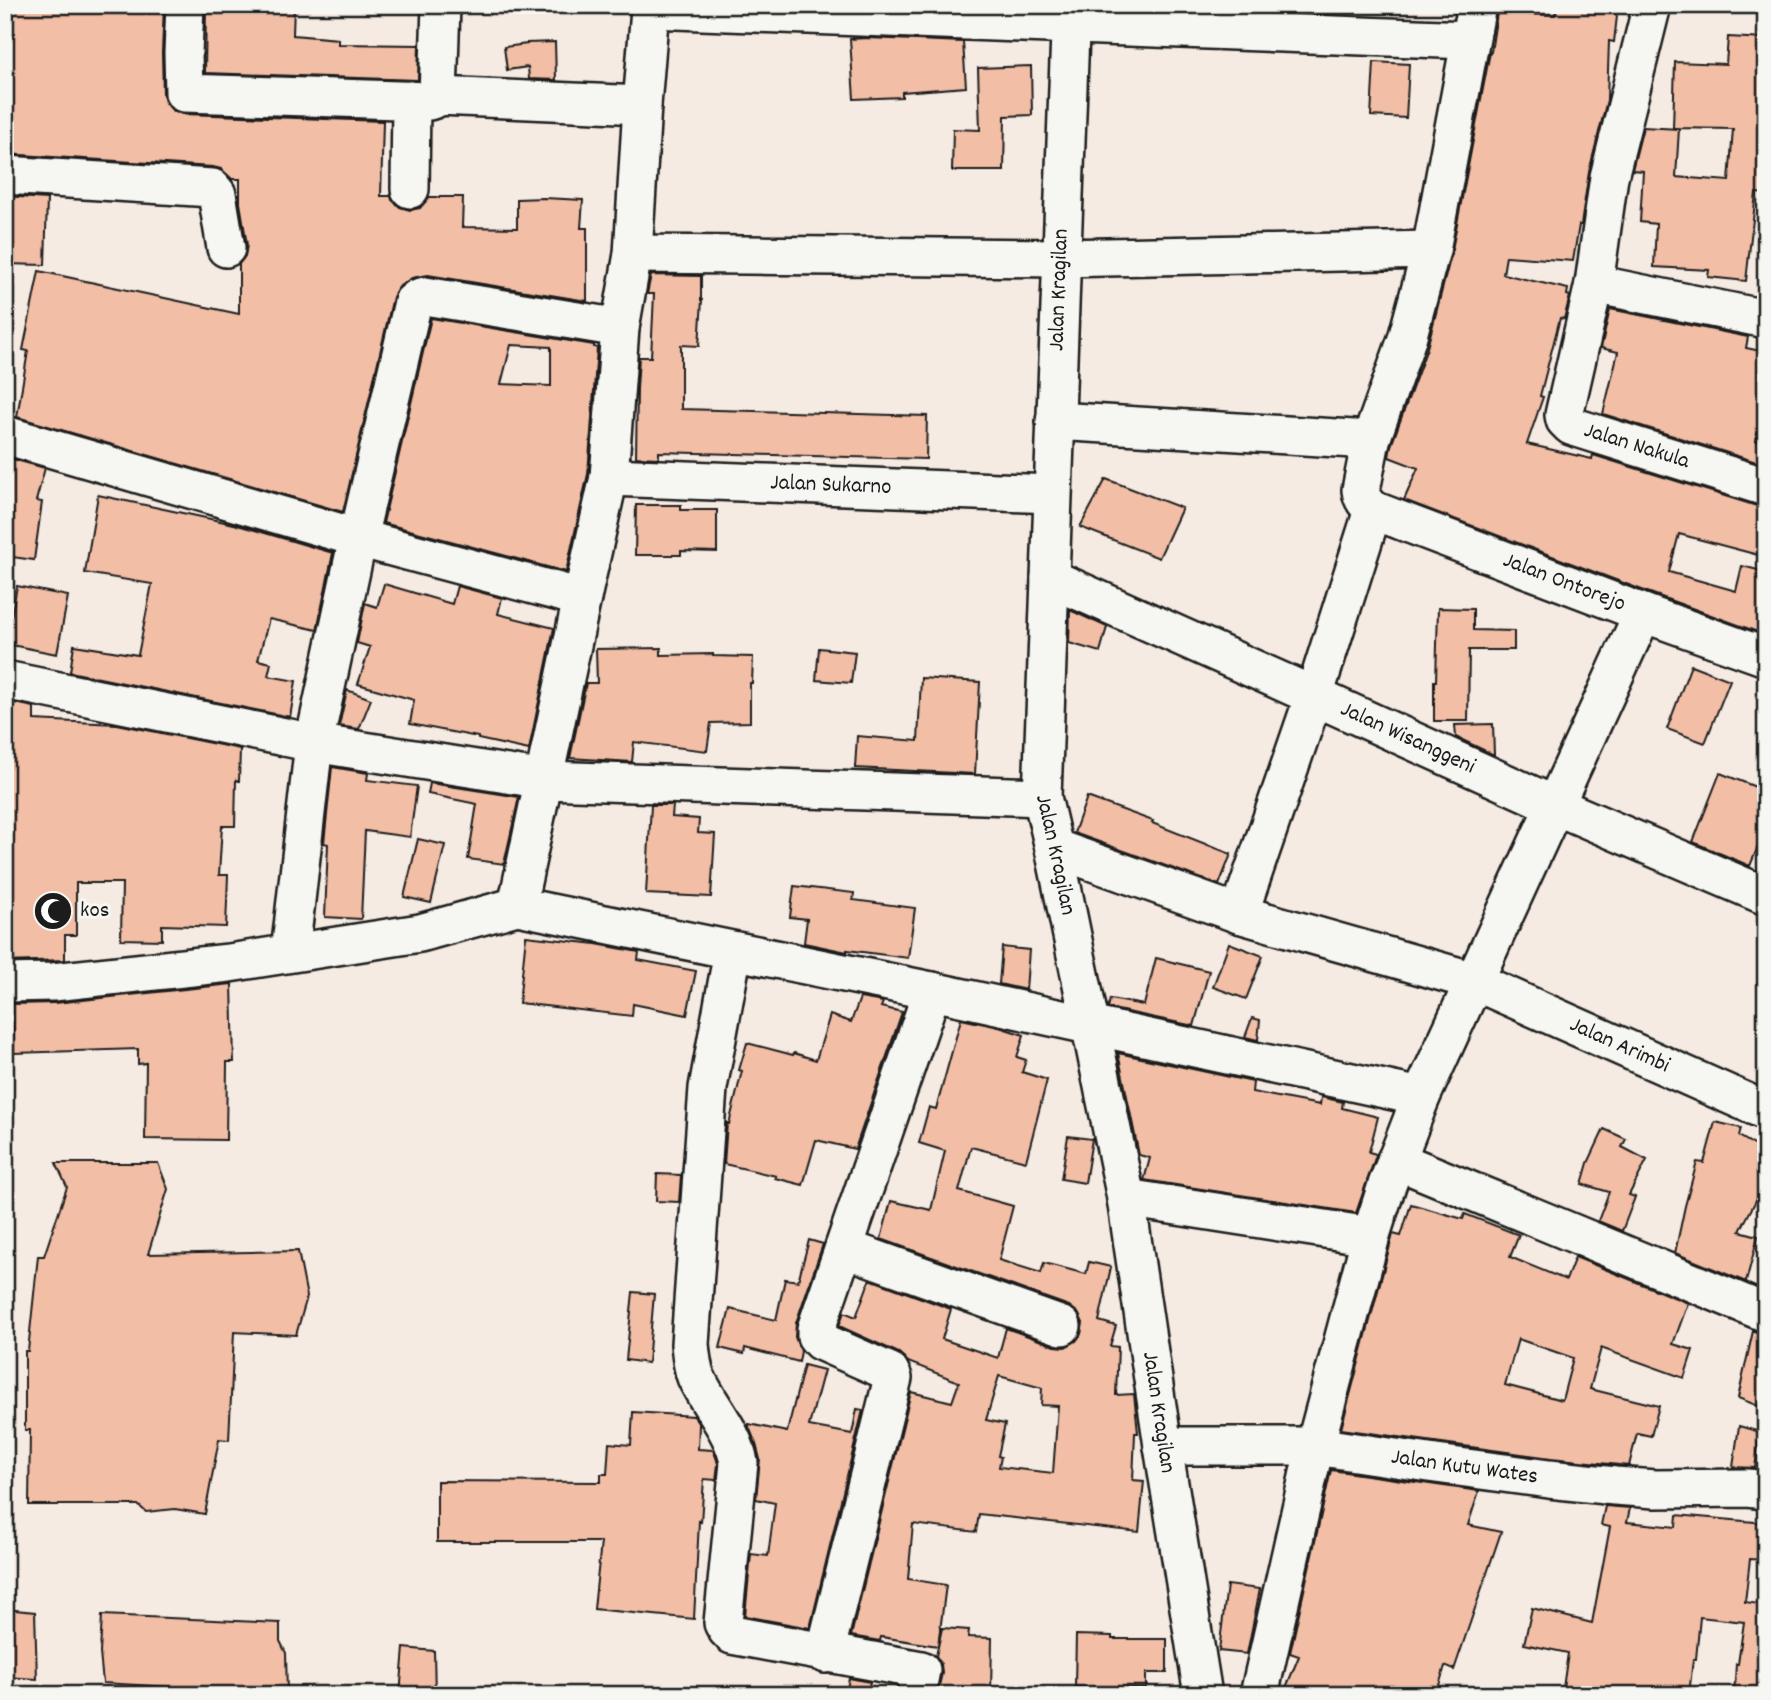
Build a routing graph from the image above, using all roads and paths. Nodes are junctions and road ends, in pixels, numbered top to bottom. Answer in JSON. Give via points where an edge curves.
{"nodes":[{"id":1,"x":185,"y":5,"type":"edge"},
{"id":2,"x":441,"y":5,"type":"edge"},
{"id":3,"x":1477,"y":5,"type":"edge"},
{"id":4,"x":1652,"y":5,"type":"edge"},
{"id":5,"x":650,"y":7,"type":"edge"},
{"id":6,"x":1071,"y":15,"type":"edge"},
{"id":7,"x":1469,"y":40,"type":"junction"},
{"id":8,"x":425,"y":98,"type":"junction"},
{"id":9,"x":642,"y":105,"type":"junction"},
{"id":10,"x":5,"y":176,"type":"edge"},
{"id":11,"x":410,"y":189,"type":"dead end"},
{"id":12,"x":226,"y":248,"type":"dead end"},
{"id":13,"x":1431,"y":250,"type":"junction"},
{"id":14,"x":633,"y":254,"type":"junction"},
{"id":15,"x":1061,"y":258,"type":"junction"},
{"id":16,"x":1594,"y":284,"type":"junction"},
{"id":17,"x":1766,"y":319,"type":"edge"},
{"id":18,"x":620,"y":328,"type":"junction"},
{"id":19,"x":1055,"y":421,"type":"junction"},
{"id":20,"x":5,"y":435,"type":"edge"},
{"id":21,"x":1371,"y":440,"type":"junction"},
{"id":22,"x":610,"y":477,"type":"junction"},
{"id":23,"x":1766,"y":486,"type":"edge"},
{"id":24,"x":1052,"y":494,"type":"junction"},
{"id":25,"x":1369,"y":506,"type":"junction"},
{"id":26,"x":358,"y":537,"type":"junction"},
{"id":27,"x":1049,"y":578,"type":"junction"},
{"id":28,"x":582,"y":598,"type":"junction"},
{"id":29,"x":1643,"y":613,"type":"junction"},
{"id":30,"x":1766,"y":657,"type":"edge"},
{"id":31,"x":5,"y":680,"type":"edge"},
{"id":32,"x":1314,"y":696,"type":"junction"},
{"id":33,"x":314,"y":743,"type":"junction"},
{"id":34,"x":545,"y":780,"type":"junction"},
{"id":35,"x":1042,"y":797,"type":"junction"},
{"id":36,"x":1556,"y":806,"type":"junction"},
{"id":37,"x":1054,"y":848,"type":"junction"},
{"id":38,"x":1766,"y":896,"type":"edge"},
{"id":39,"x":517,"y":906,"type":"junction"},
{"id":40,"x":1239,"y":914,"type":"junction"},
{"id":41,"x":733,"y":951,"type":"junction"},
{"id":42,"x":290,"y":953,"type":"junction"},
{"id":43,"x":1474,"y":981,"type":"junction"},
{"id":44,"x":5,"y":984,"type":"edge"},
{"id":45,"x":932,"y":991,"type":"junction"},
{"id":46,"x":1090,"y":1026,"type":"junction"},
{"id":47,"x":1421,"y":1097,"type":"junction"},
{"id":48,"x":1766,"y":1111,"type":"edge"},
{"id":49,"x":1396,"y":1160,"type":"junction"},
{"id":50,"x":1126,"y":1198,"type":"junction"},
{"id":51,"x":1357,"y":1234,"type":"dead end"},
{"id":52,"x":844,"y":1248,"type":"junction"},
{"id":53,"x":1766,"y":1313,"type":"edge"},
{"id":54,"x":1062,"y":1326,"type":"dead end"},
{"id":55,"x":1163,"y":1446,"type":"junction"},
{"id":56,"x":1315,"y":1446,"type":"junction"},
{"id":57,"x":1766,"y":1490,"type":"edge"},
{"id":58,"x":826,"y":1654,"type":"junction"},
{"id":59,"x":916,"y":1695,"type":"edge"},
{"id":60,"x":1203,"y":1695,"type":"edge"},
{"id":61,"x":1259,"y":1695,"type":"edge"}],
"edges":[{"from":1,"to":8,"type":"street","via":[[184,93]]},
{"from":2,"to":8,"type":"street"},
{"from":3,"to":7,"type":"street"},
{"from":4,"to":16,"type":"street","via":[[1609,177]]},
{"from":5,"to":6,"type":"street"},
{"from":5,"to":9,"type":"street"},
{"from":6,"to":7,"type":"street"},
{"from":6,"to":15,"type":"street","name":"Jalan Kragilan"},
{"from":7,"to":13,"type":"street"},
{"from":8,"to":9,"type":"street"},
{"from":8,"to":11,"type":"street"},
{"from":9,"to":14,"type":"street"},
{"from":10,"to":12,"type":"street","via":[[212,188],[217,194]]},
{"from":13,"to":15,"type":"street"},
{"from":13,"to":21,"type":"street","via":[[1407,339]]},
{"from":14,"to":15,"type":"street"},
{"from":14,"to":18,"type":"street"},
{"from":15,"to":19,"type":"street","name":"Jalan Kragilan"},
{"from":16,"to":17,"type":"street"},
{"from":16,"to":23,"type":"street","name":"Jalan Nakula","via":[[1564,415],[1567,424]]},
{"from":18,"to":22,"type":"street"},
{"from":18,"to":26,"type":"street","via":[[418,298],[413,302]]},
{"from":19,"to":21,"type":"street"},
{"from":19,"to":24,"type":"street","name":"Jalan Kragilan"},
{"from":20,"to":26,"type":"street"},
{"from":21,"to":25,"type":"street","via":[[1361,490]]},
{"from":22,"to":24,"type":"street","name":"Jalan Sukarno"},
{"from":22,"to":28,"type":"street"},
{"from":24,"to":27,"type":"street","name":"Jalan Kragilan"},
{"from":25,"to":29,"type":"street","name":"Jalan Ontorejo"},
{"from":25,"to":32,"type":"street"},
{"from":26,"to":28,"type":"street"},
{"from":26,"to":33,"type":"street"},
{"from":27,"to":32,"type":"street","name":"Jalan Wisanggeni"},
{"from":27,"to":35,"type":"street","name":"Jalan Kragilan"},
{"from":28,"to":34,"type":"street"},
{"from":29,"to":30,"type":"street","name":"Jalan Ontorejo"},
{"from":29,"to":36,"type":"street"},
{"from":31,"to":33,"type":"street"},
{"from":32,"to":36,"type":"street","name":"Jalan Wisanggeni"},
{"from":32,"to":40,"type":"street"},
{"from":33,"to":34,"type":"street"},
{"from":33,"to":42,"type":"street"},
{"from":34,"to":35,"type":"street"},
{"from":34,"to":39,"type":"street"},
{"from":35,"to":37,"type":"street","name":"Jalan Kragilan"},
{"from":36,"to":38,"type":"street","name":"Jalan Wisanggeni"},
{"from":36,"to":43,"type":"street"},
{"from":37,"to":40,"type":"street","name":"Jalan Arimbi"},
{"from":37,"to":46,"type":"street","name":"Jalan Kragilan"},
{"from":39,"to":41,"type":"street"},
{"from":39,"to":42,"type":"street","via":[[420,933]]},
{"from":40,"to":43,"type":"street","name":"Jalan Arimbi"},
{"from":41,"to":45,"type":"street"},
{"from":41,"to":58,"type":"street","via":[[708,1088],[690,1344],[696,1376],[732,1439],[739,1463],[723,1623],[732,1635]]},
{"from":42,"to":44,"type":"street","via":[[66,981]]},
{"from":43,"to":47,"type":"street"},
{"from":43,"to":48,"type":"street","name":"Jalan Arimbi"},
{"from":45,"to":46,"type":"street"},
{"from":45,"to":52,"type":"street"},
{"from":46,"to":47,"type":"street"},
{"from":46,"to":50,"type":"street","name":"Jalan Kragilan"},
{"from":47,"to":49,"type":"street"},
{"from":49,"to":53,"type":"street"},
{"from":49,"to":56,"type":"street"},
{"from":50,"to":51,"type":"street"},
{"from":50,"to":55,"type":"street","name":"Jalan Kragilan"},
{"from":52,"to":54,"type":"street"},
{"from":52,"to":58,"type":"street","via":[[816,1336],[890,1372],[893,1378]]},
{"from":55,"to":56,"type":"street","name":"Jalan Kutu Wates"},
{"from":55,"to":60,"type":"street","name":"Jalan Kragilan"},
{"from":56,"to":57,"type":"street","name":"Jalan Kutu Wates","via":[[1615,1486]]},
{"from":56,"to":61,"type":"street"},
{"from":58,"to":59,"type":"street","via":[[921,1670]]}]}
